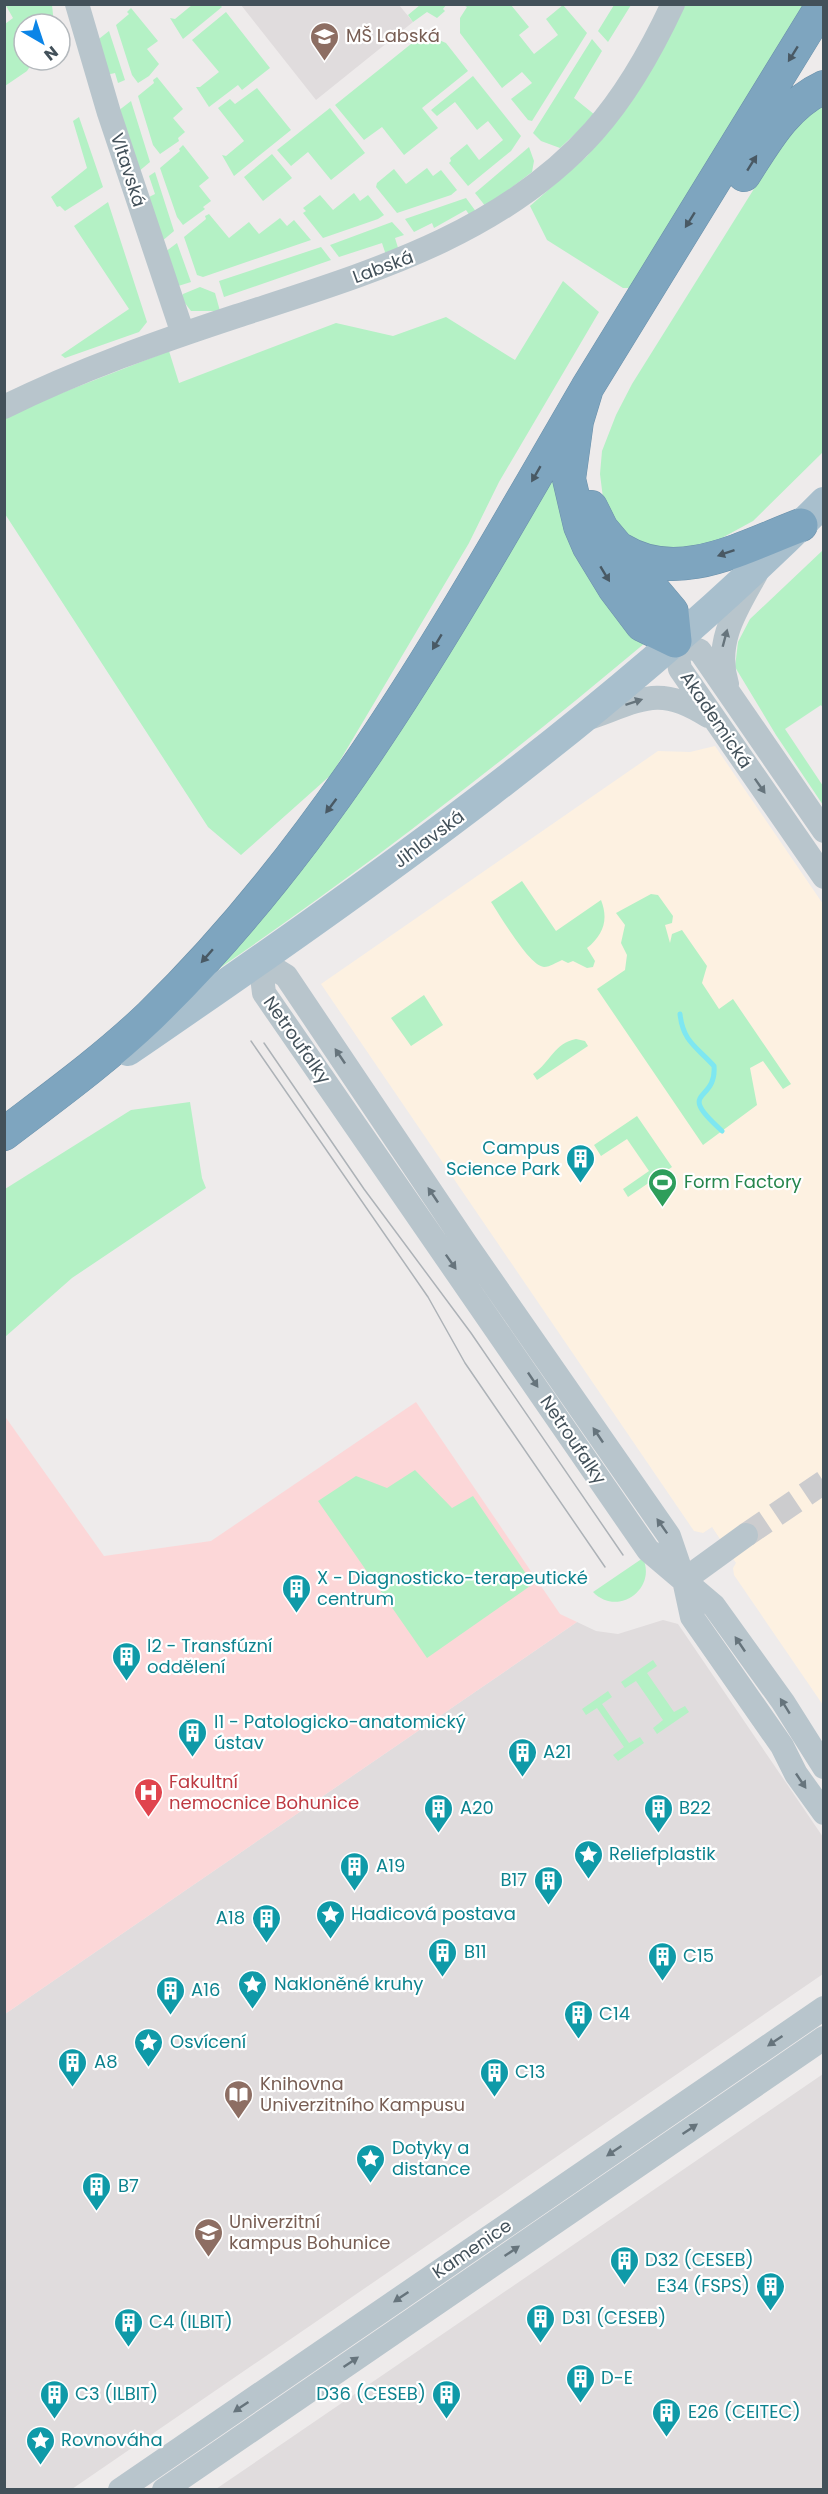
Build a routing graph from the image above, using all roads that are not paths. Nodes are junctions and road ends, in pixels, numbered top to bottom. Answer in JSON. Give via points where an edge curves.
{"nodes":[{"id":1,"x":77,"y":4,"type":"edge"},
{"id":2,"x":673,"y":4,"type":"edge"},
{"id":3,"x":823,"y":4,"type":"edge"},
{"id":4,"x":824,"y":87,"type":"edge"},
{"id":5,"x":183,"y":334,"type":"junction"},
{"id":6,"x":587,"y":388,"type":"junction"},
{"id":7,"x":4,"y":406,"type":"edge"},
{"id":8,"x":824,"y":502,"type":"edge"},
{"id":9,"x":801,"y":525,"type":"junction"},
{"id":10,"x":615,"y":546,"type":"junction"},
{"id":11,"x":763,"y":560,"type":"junction"},
{"id":12,"x":675,"y":641,"type":"junction"},
{"id":13,"x":730,"y":695,"type":"junction"},
{"id":14,"x":715,"y":721,"type":"junction"},
{"id":15,"x":579,"y":722,"type":"junction"},
{"id":16,"x":824,"y":831,"type":"edge"},
{"id":17,"x":824,"y":877,"type":"edge"},
{"id":18,"x":260,"y":960,"type":"junction"},
{"id":19,"x":4,"y":1135,"type":"edge"},
{"id":20,"x":746,"y":1535,"type":"tunnel mouth"},
{"id":21,"x":684,"y":1580,"type":"junction"},
{"id":22,"x":824,"y":1767,"type":"edge"},
{"id":23,"x":824,"y":1814,"type":"edge"},
{"id":24,"x":824,"y":2008,"type":"edge"},
{"id":25,"x":824,"y":2038,"type":"edge"},
{"id":26,"x":120,"y":2490,"type":"edge"},
{"id":27,"x":164,"y":2490,"type":"edge"}],
"edges":[{"from":1,"to":5,"type":"street","name":"Vltavská","via":[[104,99]]},
{"from":2,"to":5,"type":"street","name":"Labská","via":[[639,70],[600,124],[555,168],[509,204],[418,254]]},
{"from":3,"to":6,"type":"highway","one_way":true},
{"from":10,"to":4,"type":"highway","one_way":true,"via":[[592,512],[586,484],[587,448],[602,408],[667,297],[775,128],[799,101]]},
{"from":5,"to":7,"type":"street","name":"Labská"},
{"from":6,"to":12,"type":"highway","one_way":true,"via":[[573,438],[569,479],[580,526],[614,588],[642,626]]},
{"from":6,"to":19,"type":"highway","one_way":true,"via":[[380,736],[288,862],[148,1018]]},
{"from":8,"to":9,"type":"main road","name":"Jihlavská"},
{"from":9,"to":10,"type":"highway","one_way":true,"via":[[687,564],[651,562]]},
{"from":9,"to":11,"type":"main road","name":"Jihlavská"},
{"from":10,"to":12,"type":"highway","via":[[672,612]]},
{"from":11,"to":12,"type":"main road","name":"Jihlavská"},
{"from":13,"to":11,"type":"street","one_way":true,"via":[[723,671],[724,638]]},
{"from":12,"to":13,"type":"street","name":"Akademická","via":[[700,651]]},
{"from":12,"to":14,"type":"street","name":"Akademická","via":[[680,669]]},
{"from":12,"to":15,"type":"main road","name":"Jihlavská"},
{"from":13,"to":16,"type":"street","name":"Akademická"},
{"from":15,"to":14,"type":"street","one_way":true,"via":[[637,700],[661,697],[677,698]]},
{"from":14,"to":17,"type":"street","name":"Akademická","one_way":true},
{"from":15,"to":18,"type":"main road","name":"Jihlavská","via":[[424,844]]},
{"from":18,"to":19,"type":"main road","name":"Jihlavská"},
{"from":18,"to":21,"type":"street","name":"Netroufalky","via":[[286,976],[465,1244],[669,1536]]},
{"from":20,"to":21,"type":"street"},
{"from":22,"to":21,"type":"street","one_way":true,"via":[[714,1606]]},
{"from":21,"to":23,"type":"street","name":"Netroufalky","one_way":true,"via":[[692,1617]]},
{"from":24,"to":26,"type":"street","name":"Kamenice","one_way":true},
{"from":27,"to":25,"type":"street","name":"Kamenice","one_way":true}]}
